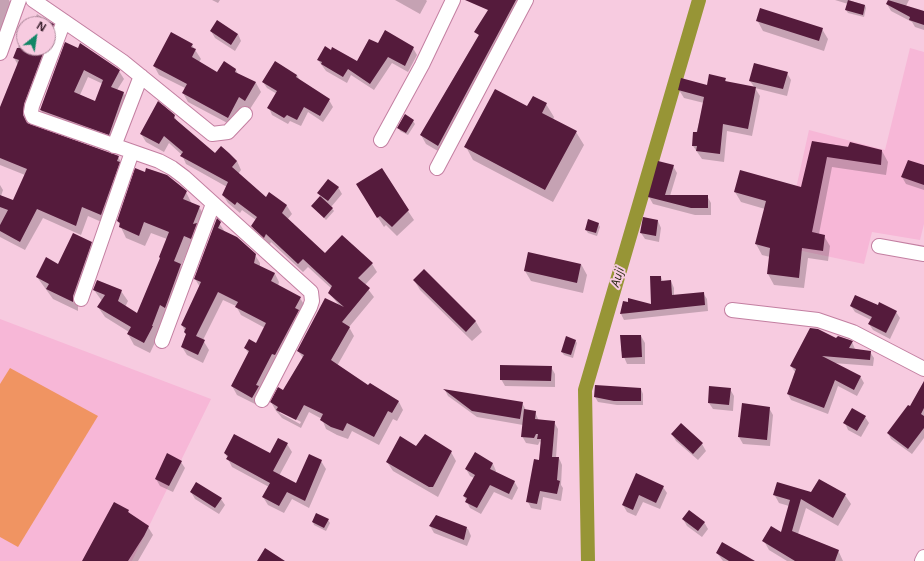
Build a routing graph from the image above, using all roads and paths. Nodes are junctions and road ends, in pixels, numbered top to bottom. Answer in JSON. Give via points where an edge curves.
{"nodes":[{"id":1,"x":19,"y":0,"type":"edge"},
{"id":2,"x":34,"y":0,"type":"edge"},
{"id":3,"x":453,"y":0,"type":"edge"},
{"id":4,"x":526,"y":0,"type":"edge"},
{"id":5,"x":64,"y":21,"type":"junction"},
{"id":6,"x":0,"y":53,"type":"edge"},
{"id":7,"x":141,"y":76,"type":"junction"},
{"id":8,"x":246,"y":114,"type":"dead end"},
{"id":9,"x":381,"y":140,"type":"dead end"},
{"id":10,"x":114,"y":146,"type":"junction"},
{"id":11,"x":132,"y":152,"type":"junction"},
{"id":12,"x":437,"y":168,"type":"dead end"},
{"id":13,"x":213,"y":204,"type":"junction"},
{"id":14,"x":879,"y":246,"type":"dead end"},
{"id":15,"x":924,"y":254,"type":"edge"},
{"id":16,"x":82,"y":298,"type":"dead end"},
{"id":17,"x":732,"y":310,"type":"dead end"},
{"id":18,"x":162,"y":341,"type":"dead end"},
{"id":19,"x":924,"y":369,"type":"edge"},
{"id":20,"x":262,"y":400,"type":"dead end"},
{"id":21,"x":924,"y":557,"type":"edge"},
{"id":22,"x":922,"y":561,"type":"edge"}],
"edges":[{"from":1,"to":6,"type":"street"},
{"from":2,"to":5,"type":"street"},
{"from":3,"to":9,"type":"street","via":[[422,65]]},
{"from":4,"to":12,"type":"street"},
{"from":5,"to":7,"type":"street"},
{"from":5,"to":10,"type":"street","via":[[31,112],[33,117],[43,122]]},
{"from":7,"to":8,"type":"street","via":[[212,134],[228,132]]},
{"from":7,"to":10,"type":"street"},
{"from":10,"to":11,"type":"street"},
{"from":11,"to":13,"type":"street","via":[[172,168]]},
{"from":11,"to":16,"type":"street"},
{"from":13,"to":18,"type":"street"},
{"from":13,"to":20,"type":"street","via":[[308,288],[312,295],[310,307]]},
{"from":14,"to":15,"type":"street"},
{"from":17,"to":19,"type":"street","via":[[818,320],[853,332]]},
{"from":21,"to":22,"type":"street"}]}
